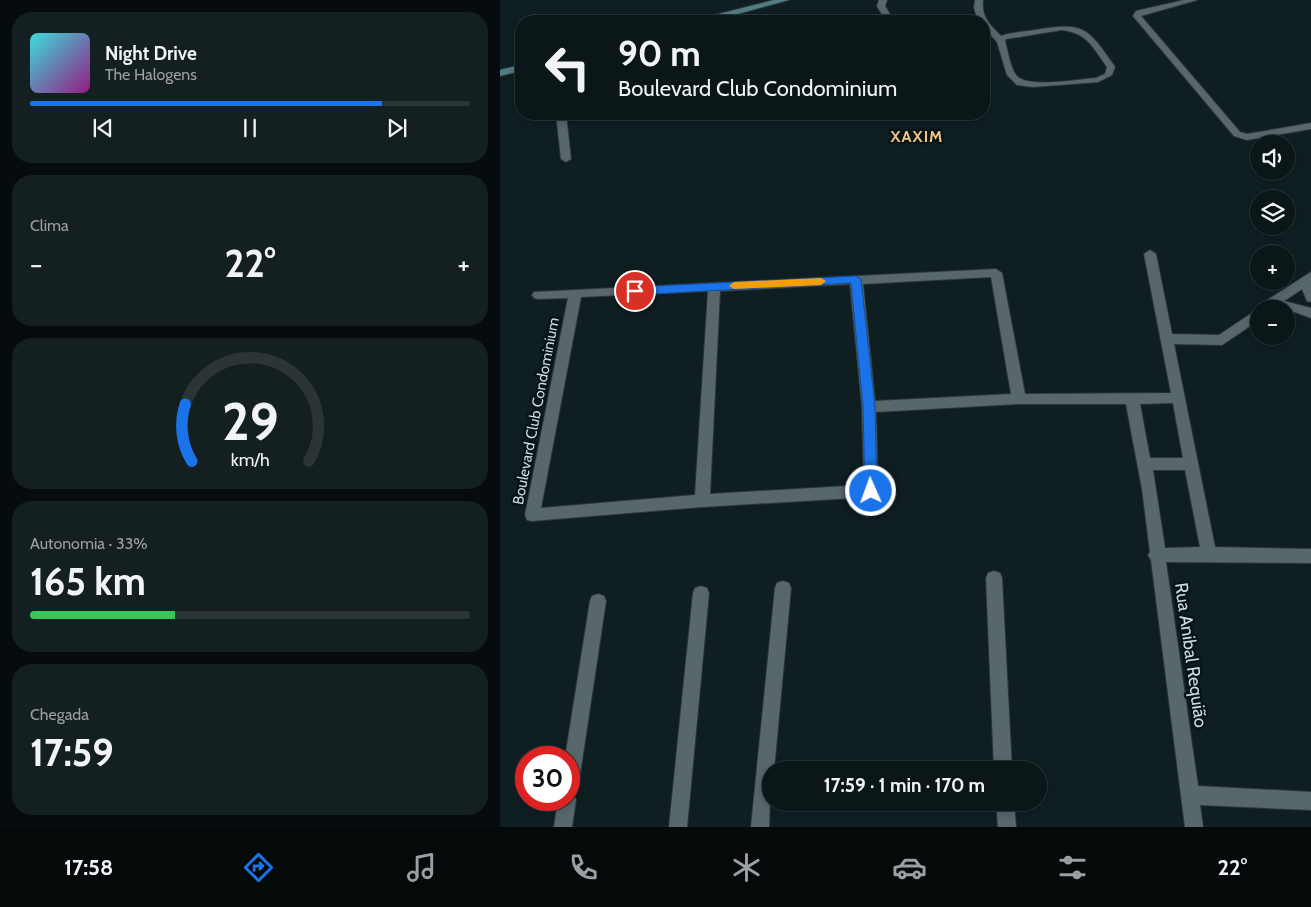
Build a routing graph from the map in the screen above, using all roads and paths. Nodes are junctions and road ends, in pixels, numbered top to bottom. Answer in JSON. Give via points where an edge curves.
{"nodes":[{"id":1,"x":785,"y":0,"type":"edge"},
{"id":2,"x":883,"y":0,"type":"edge"},
{"id":3,"x":979,"y":0,"type":"edge"},
{"id":4,"x":1193,"y":0,"type":"edge"},
{"id":5,"x":726,"y":15,"type":"edge"},
{"id":6,"x":886,"y":15,"type":"edge"},
{"id":7,"x":980,"y":15,"type":"edge"},
{"id":8,"x":990,"y":29,"type":"edge"},
{"id":9,"x":1001,"y":41,"type":"junction"},
{"id":10,"x":515,"y":69,"type":"edge"},
{"id":11,"x":500,"y":73,"type":"edge"},
{"id":12,"x":562,"y":120,"type":"edge"},
{"id":13,"x":1311,"y":126,"type":"edge"},
{"id":14,"x":566,"y":159,"type":"dead end"},
{"id":15,"x":1150,"y":254,"type":"dead end"},
{"id":16,"x":1308,"y":278,"type":"edge"},
{"id":17,"x":856,"y":279,"type":"junction"},
{"id":18,"x":714,"y":287,"type":"junction"},
{"id":19,"x":575,"y":294,"type":"junction"},
{"id":20,"x":538,"y":295,"type":"dead end"},
{"id":21,"x":1311,"y":298,"type":"edge"},
{"id":22,"x":1276,"y":300,"type":"edge"},
{"id":23,"x":1295,"y":309,"type":"edge"},
{"id":24,"x":1311,"y":312,"type":"edge"},
{"id":25,"x":1250,"y":320,"type":"edge"},
{"id":26,"x":1166,"y":339,"type":"junction"},
{"id":27,"x":1177,"y":398,"type":"junction"},
{"id":28,"x":1019,"y":399,"type":"junction"},
{"id":29,"x":1132,"y":399,"type":"junction"},
{"id":30,"x":869,"y":407,"type":"junction"},
{"id":31,"x":1144,"y":464,"type":"junction"},
{"id":32,"x":1191,"y":464,"type":"junction"},
{"id":33,"x":702,"y":501,"type":"junction"},
{"id":34,"x":1209,"y":554,"type":"junction"},
{"id":35,"x":1156,"y":555,"type":"junction"},
{"id":36,"x":1311,"y":556,"type":"edge"},
{"id":37,"x":994,"y":578,"type":"dead end"},
{"id":38,"x":783,"y":588,"type":"dead end"},
{"id":39,"x":701,"y":593,"type":"dead end"},
{"id":40,"x":598,"y":601,"type":"dead end"},
{"id":41,"x":576,"y":746,"type":"edge"},
{"id":42,"x":1003,"y":761,"type":"edge"},
{"id":43,"x":1190,"y":795,"type":"junction"},
{"id":44,"x":1311,"y":801,"type":"edge"},
{"id":45,"x":565,"y":811,"type":"edge"},
{"id":46,"x":1006,"y":811,"type":"edge"},
{"id":47,"x":563,"y":827,"type":"edge"},
{"id":48,"x":678,"y":827,"type":"edge"},
{"id":49,"x":760,"y":827,"type":"edge"},
{"id":50,"x":1007,"y":827,"type":"edge"},
{"id":51,"x":1194,"y":827,"type":"edge"}],
"edges":[{"from":1,"to":5,"type":"main road"},
{"from":2,"to":6,"type":"lane","via":[[881,6]]},
{"from":3,"to":7,"type":"lane"},
{"from":4,"to":13,"type":"lane","via":[[1137,16],[1237,134],[1248,137]]},
{"from":8,"to":9,"type":"lane"},
{"from":9,"to":9,"type":"lane","via":[[1011,75],[1020,83],[1098,80],[1108,76],[1110,67],[1086,33],[1076,28],[1012,35]]},
{"from":10,"to":11,"type":"main road"},
{"from":12,"to":14,"type":"street"},
{"from":15,"to":26,"type":"street"},
{"from":16,"to":21,"type":"street"},
{"from":16,"to":22,"type":"street"},
{"from":17,"to":18,"type":"street","name":"Boulevard Club Condominium"},
{"from":17,"to":28,"type":"street","name":"Boulevard Club Condominium","via":[[996,273]]},
{"from":17,"to":30,"type":"street","name":"Boulevard Club Condominium"},
{"from":18,"to":19,"type":"street","name":"Boulevard Club Condominium"},
{"from":18,"to":33,"type":"street"},
{"from":19,"to":20,"type":"street","name":"Boulevard Club Condominium"},
{"from":19,"to":33,"type":"street","name":"Boulevard Club Condominium","via":[[532,515]]},
{"from":23,"to":24,"type":"street"},
{"from":25,"to":26,"type":"street","via":[[1222,340]]},
{"from":26,"to":27,"type":"street"},
{"from":27,"to":29,"type":"street"},
{"from":27,"to":32,"type":"street"},
{"from":28,"to":29,"type":"street"},
{"from":28,"to":30,"type":"street"},
{"from":29,"to":31,"type":"street"},
{"from":30,"to":33,"type":"street","name":"Boulevard Club Condominium","via":[[871,491]]},
{"from":31,"to":32,"type":"street"},
{"from":31,"to":35,"type":"street","name":"Rua Anibal Requião"},
{"from":32,"to":34,"type":"street"},
{"from":34,"to":35,"type":"street"},
{"from":34,"to":36,"type":"street"},
{"from":35,"to":43,"type":"street","name":"Rua Anibal Requião"},
{"from":37,"to":42,"type":"street"},
{"from":38,"to":49,"type":"street"},
{"from":39,"to":48,"type":"street"},
{"from":40,"to":41,"type":"street"},
{"from":43,"to":44,"type":"street"},
{"from":43,"to":51,"type":"street","name":"Rua Anibal Requião"},
{"from":45,"to":47,"type":"street"},
{"from":46,"to":50,"type":"street"}]}
